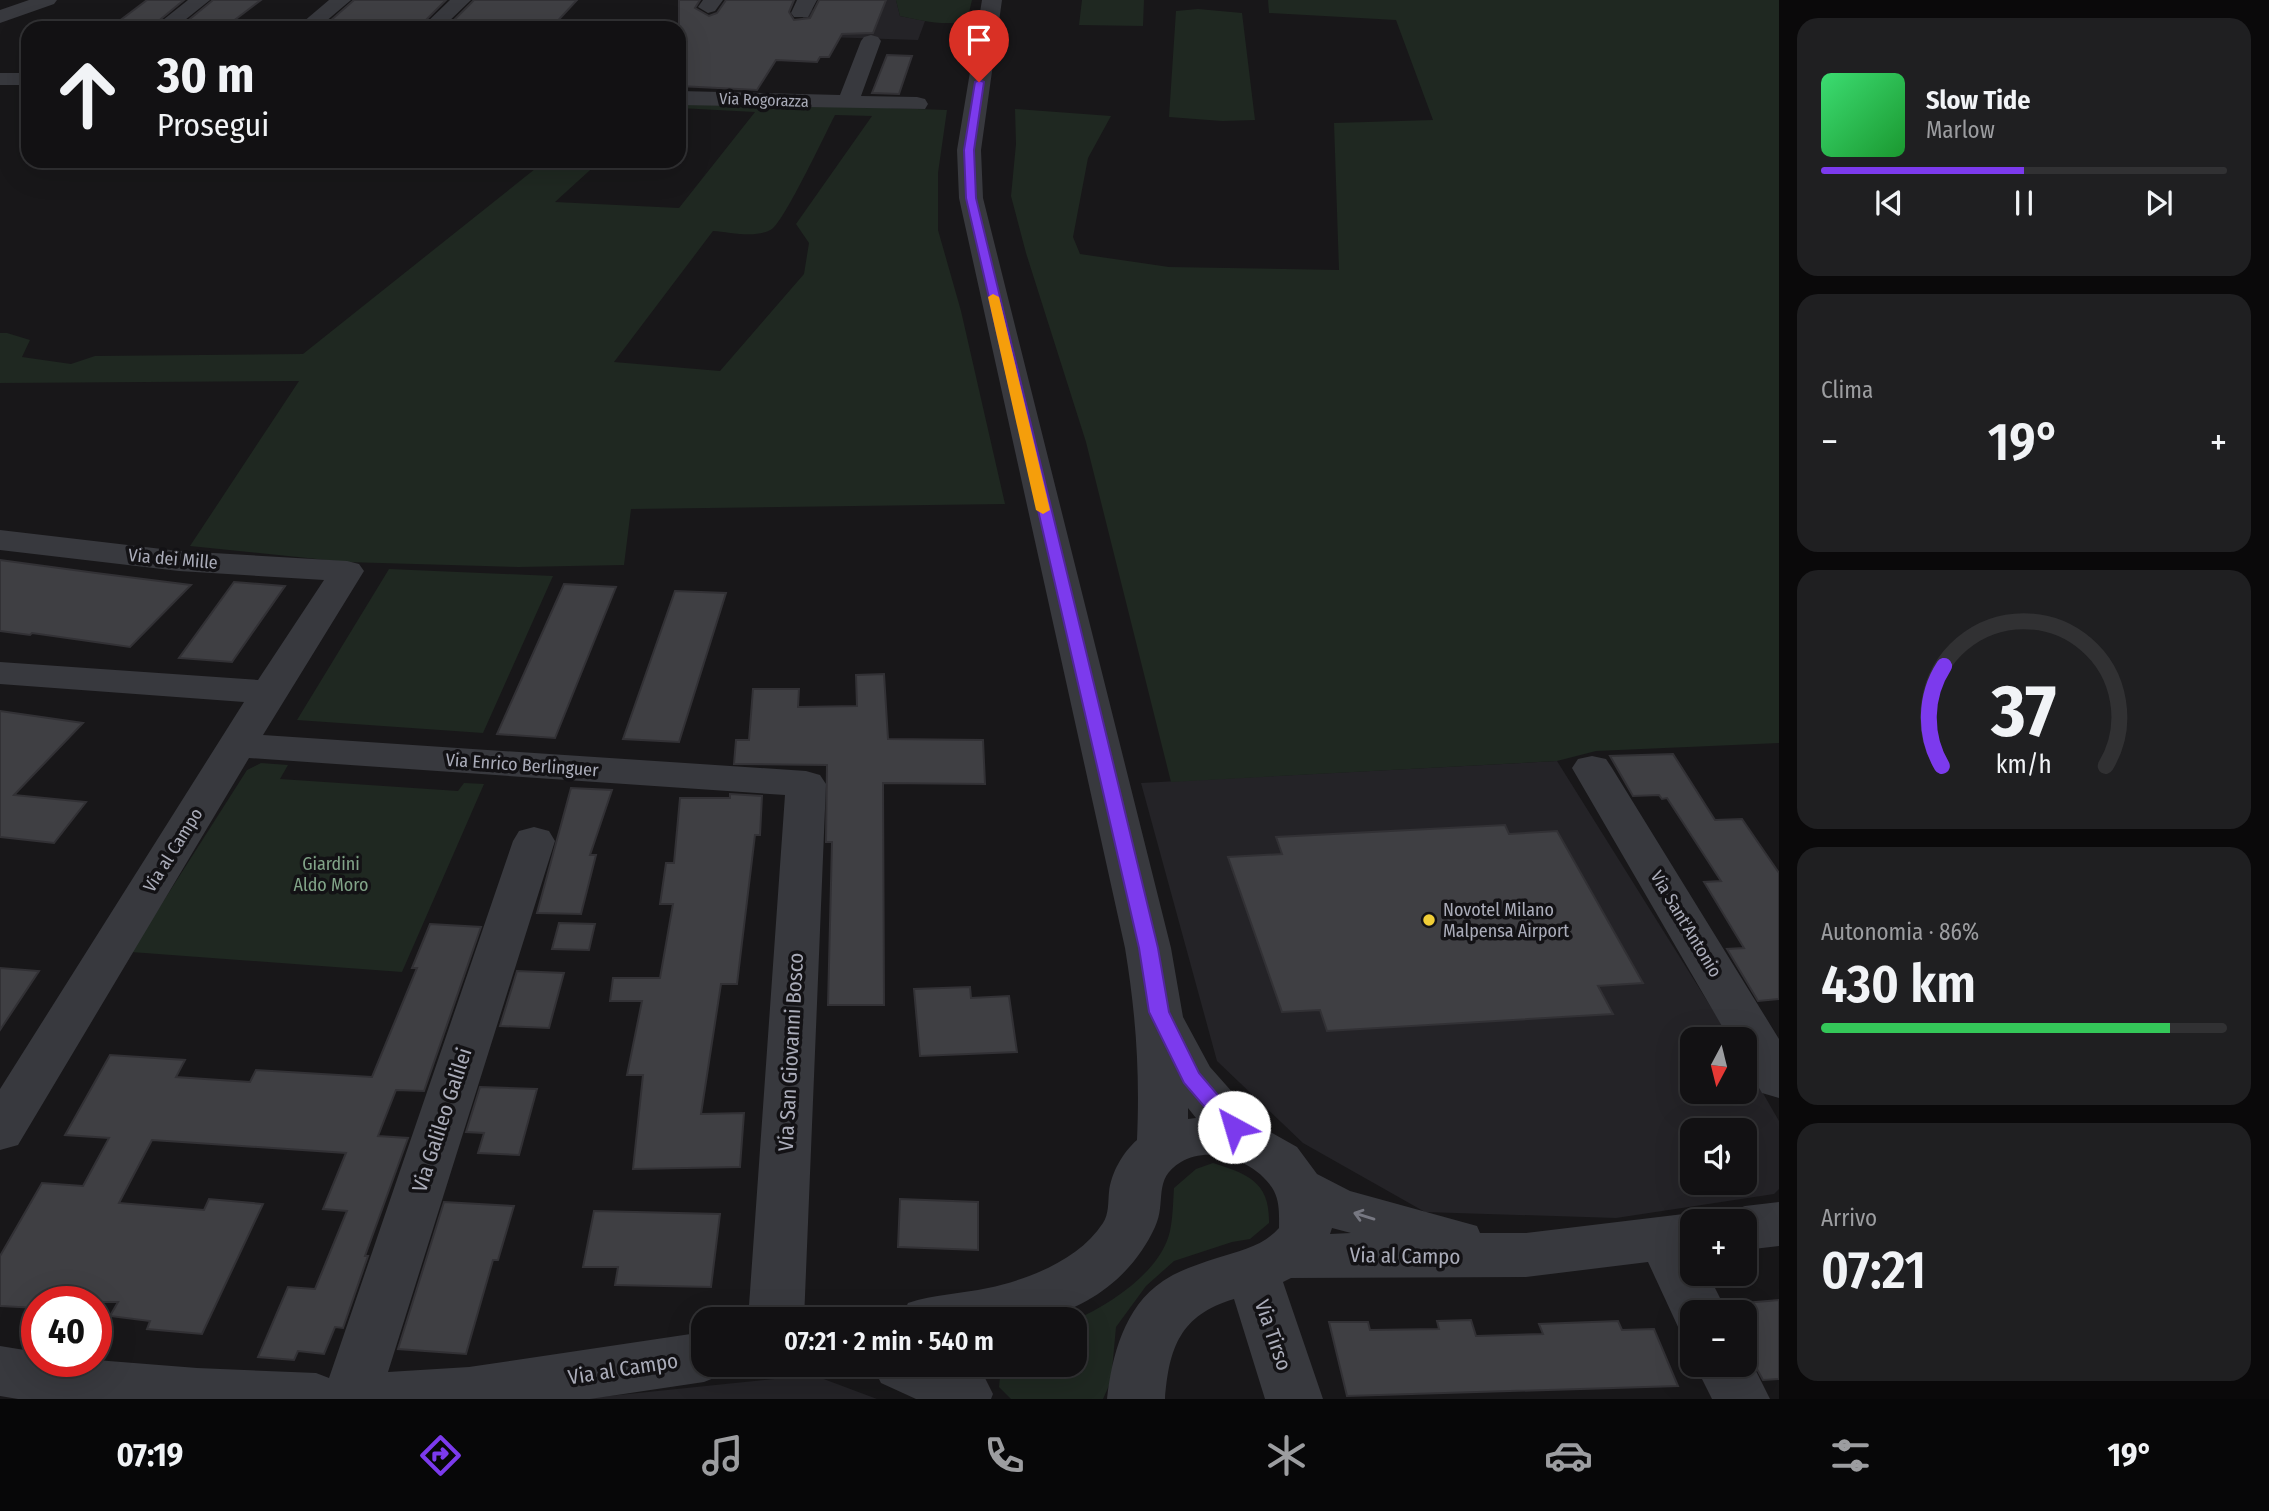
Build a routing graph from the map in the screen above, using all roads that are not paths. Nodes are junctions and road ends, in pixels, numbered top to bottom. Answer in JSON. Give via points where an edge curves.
{"nodes":[{"id":1,"x":22,"y":0,"type":"edge"},
{"id":2,"x":47,"y":0,"type":"edge"},
{"id":3,"x":200,"y":0,"type":"edge"},
{"id":4,"x":341,"y":0,"type":"edge"},
{"id":5,"x":461,"y":0,"type":"edge"},
{"id":6,"x":992,"y":0,"type":"edge"},
{"id":7,"x":0,"y":9,"type":"edge"},
{"id":8,"x":0,"y":17,"type":"edge"},
{"id":9,"x":172,"y":21,"type":"edge"},
{"id":10,"x":315,"y":21,"type":"edge"},
{"id":11,"x":438,"y":21,"type":"edge"},
{"id":12,"x":871,"y":41,"type":"dead end"},
{"id":13,"x":0,"y":79,"type":"edge"},
{"id":14,"x":21,"y":79,"type":"edge"},
{"id":15,"x":686,"y":97,"type":"edge"},
{"id":16,"x":848,"y":102,"type":"junction"},
{"id":17,"x":917,"y":104,"type":"dead end"},
{"id":18,"x":0,"y":540,"type":"edge"},
{"id":19,"x":348,"y":570,"type":"joint"},
{"id":20,"x":0,"y":673,"type":"edge"},
{"id":21,"x":269,"y":692,"type":"junction"},
{"id":22,"x":238,"y":745,"type":"junction"},
{"id":23,"x":1592,"y":768,"type":"dead end"},
{"id":24,"x":806,"y":784,"type":"joint"},
{"id":25,"x":534,"y":841,"type":"dead end"},
{"id":26,"x":1159,"y":1012,"type":"junction"},
{"id":27,"x":1779,"y":1080,"type":"edge"},
{"id":28,"x":0,"y":1131,"type":"edge"},
{"id":29,"x":1248,"y":1144,"type":"junction"},
{"id":30,"x":1162,"y":1149,"type":"junction"},
{"id":31,"x":1301,"y":1189,"type":"junction"},
{"id":32,"x":1779,"y":1224,"type":"edge"},
{"id":33,"x":1757,"y":1227,"type":"edge"},
{"id":34,"x":1678,"y":1236,"type":"edge"},
{"id":35,"x":1526,"y":1255,"type":"junction"},
{"id":36,"x":1268,"y":1264,"type":"junction"},
{"id":37,"x":1696,"y":1300,"type":"edge"},
{"id":38,"x":777,"y":1307,"type":"edge"},
{"id":39,"x":1008,"y":1307,"type":"edge"},
{"id":40,"x":691,"y":1359,"type":"edge"},
{"id":41,"x":0,"y":1371,"type":"edge"},
{"id":42,"x":937,"y":1377,"type":"edge"},
{"id":43,"x":1730,"y":1377,"type":"edge"},
{"id":44,"x":964,"y":1386,"type":"edge"},
{"id":45,"x":316,"y":1399,"type":"edge"},
{"id":46,"x":351,"y":1399,"type":"edge"},
{"id":47,"x":375,"y":1399,"type":"edge"},
{"id":48,"x":1136,"y":1399,"type":"edge"},
{"id":49,"x":1294,"y":1399,"type":"edge"},
{"id":50,"x":1741,"y":1399,"type":"edge"}],
"edges":[{"from":1,"to":7,"type":"street"},
{"from":2,"to":8,"type":"street"},
{"from":3,"to":9,"type":"street"},
{"from":4,"to":10,"type":"street"},
{"from":5,"to":11,"type":"street"},
{"from":6,"to":26,"type":"street","via":[[969,150],[971,198],[1148,948]]},
{"from":12,"to":16,"type":"street"},
{"from":13,"to":14,"type":"street"},
{"from":15,"to":16,"type":"street","name":"Via Rogorazza"},
{"from":16,"to":17,"type":"street","name":"Via Rogorazza"},
{"from":18,"to":19,"type":"street","name":"Via dei Mille","via":[[179,561]]},
{"from":19,"to":21,"type":"street","name":"Via al Campo"},
{"from":20,"to":21,"type":"street"},
{"from":21,"to":22,"type":"street","name":"Via al Campo"},
{"from":22,"to":24,"type":"street","name":"Via Enrico Berlinguer"},
{"from":22,"to":28,"type":"street","name":"Via al Campo"},
{"from":23,"to":27,"type":"street","name":"Via Sant'Antonio"},
{"from":24,"to":38,"type":"street","name":"Via San Giovanni Bosco"},
{"from":25,"to":46,"type":"street","name":"Via Galileo Galilei"},
{"from":26,"to":29,"type":"street","via":[[1191,1078]]},
{"from":26,"to":30,"type":"street","via":[[1164,1075]]},
{"from":29,"to":30,"type":"street","name":"Via al Campo","via":[[1212,1136],[1185,1139]]},
{"from":29,"to":31,"type":"street","name":"Via al Campo","via":[[1278,1161]]},
{"from":30,"to":39,"type":"street","name":"Via al Campo","via":[[1139,1173],[1131,1222],[1106,1258],[1056,1290]]},
{"from":35,"to":31,"type":"street","name":"Via al Campo","one_way":true,"via":[[1407,1230],[1336,1208]]},
{"from":31,"to":36,"type":"street","via":[[1307,1212],[1303,1234]]},
{"from":32,"to":33,"type":"street"},
{"from":34,"to":35,"type":"street","name":"Via al Campo"},
{"from":34,"to":37,"type":"street"},
{"from":35,"to":36,"type":"street","name":"Via al Campo"},
{"from":36,"to":48,"type":"street","name":"Via al Campo","via":[[1184,1295],[1158,1321],[1145,1341]]},
{"from":36,"to":49,"type":"street","name":"Via Tirso"},
{"from":40,"to":47,"type":"street","name":"Via al Campo","via":[[469,1392]]},
{"from":41,"to":45,"type":"street","via":[[220,1396]]},
{"from":42,"to":44,"type":"street"},
{"from":43,"to":50,"type":"street"}]}
